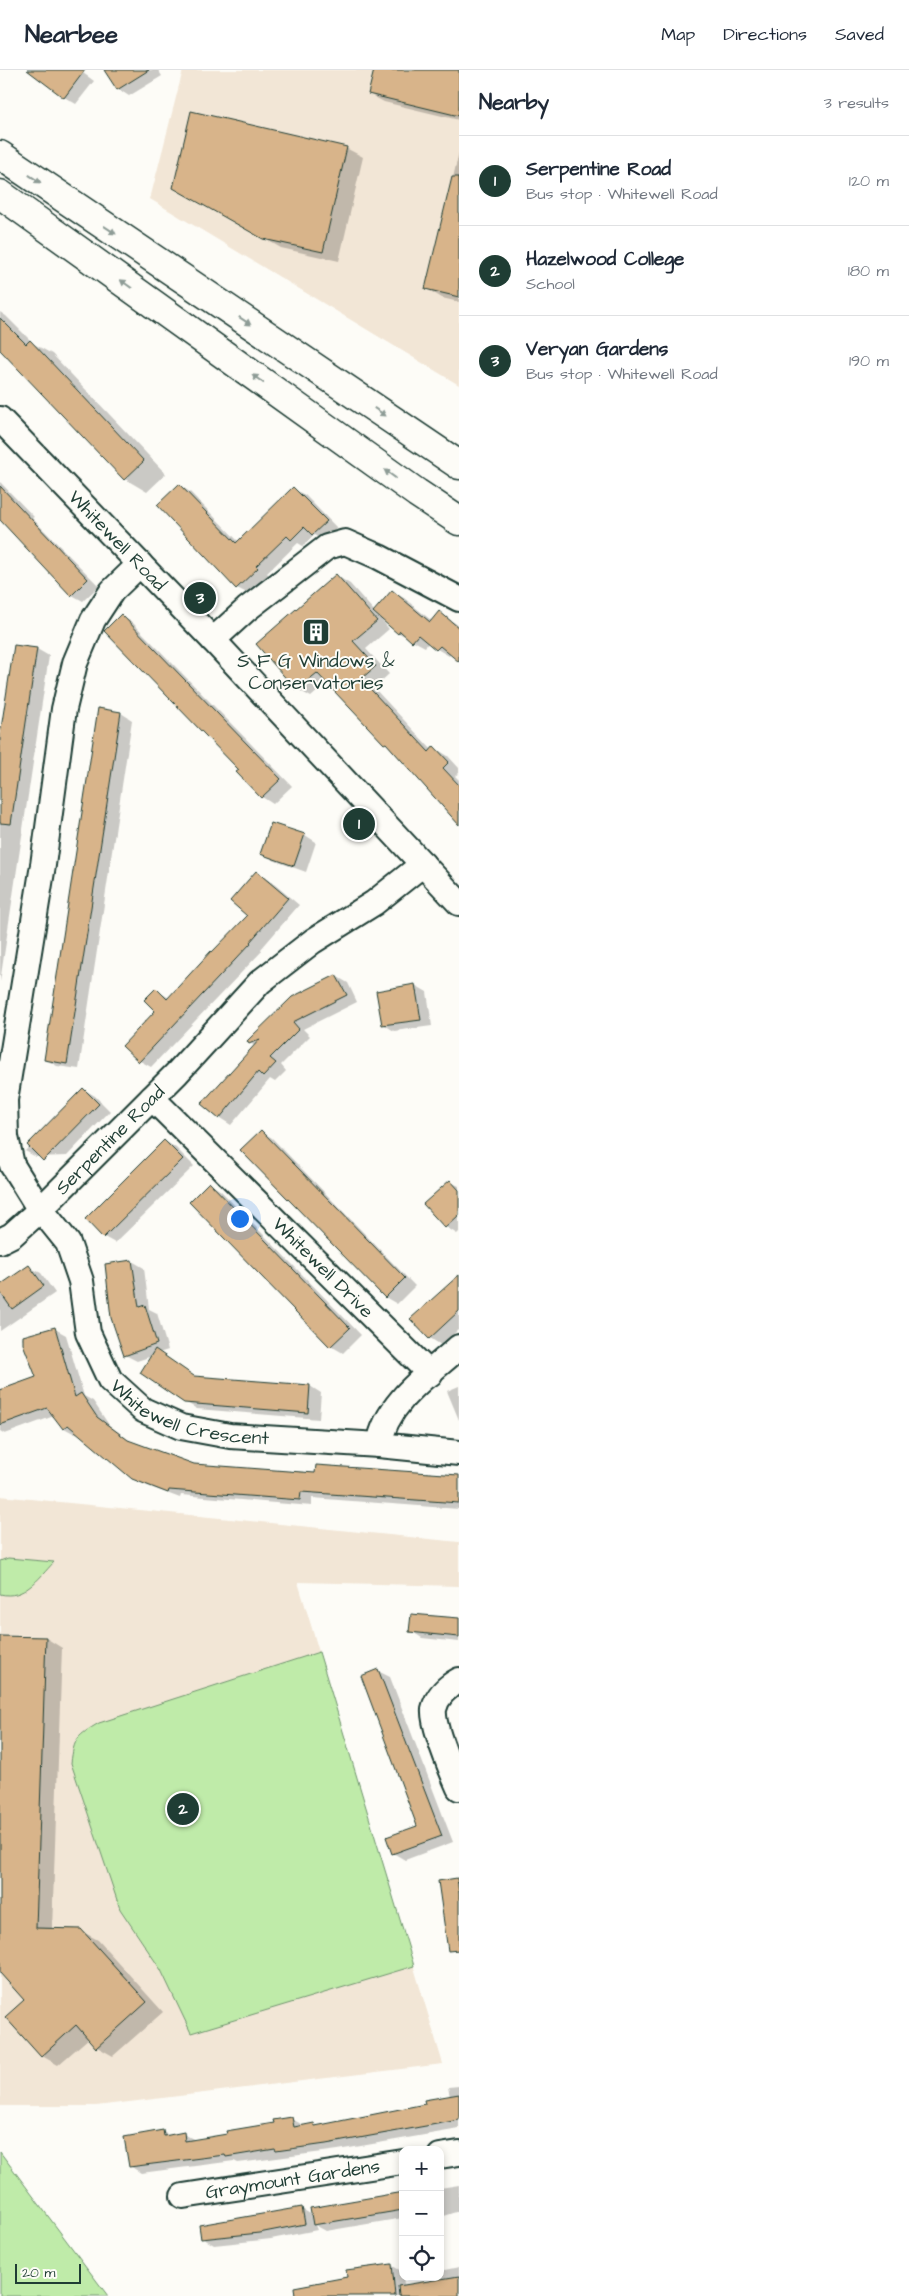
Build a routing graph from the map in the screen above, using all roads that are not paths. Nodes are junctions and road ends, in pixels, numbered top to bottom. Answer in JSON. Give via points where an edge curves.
{"nodes":[{"id":1,"x":0,"y":155,"type":"edge"},
{"id":2,"x":0,"y":194,"type":"edge"},
{"id":3,"x":0,"y":419,"type":"edge"},
{"id":4,"x":459,"y":465,"type":"edge"},
{"id":5,"x":417,"y":493,"type":"junction"},
{"id":6,"x":459,"y":521,"type":"edge"},
{"id":7,"x":459,"y":529,"type":"edge"},
{"id":8,"x":140,"y":564,"type":"junction"},
{"id":9,"x":459,"y":599,"type":"edge"},
{"id":10,"x":213,"y":640,"type":"junction"},
{"id":11,"x":423,"y":864,"type":"junction"},
{"id":12,"x":459,"y":903,"type":"edge"},
{"id":13,"x":152,"y":1098,"type":"junction"},
{"id":14,"x":3,"y":1100,"type":"edge"},
{"id":15,"x":42,"y":1209,"type":"junction"},
{"id":16,"x":0,"y":1241,"type":"edge"},
{"id":17,"x":459,"y":1347,"type":"edge"},
{"id":18,"x":430,"y":1374,"type":"junction"},
{"id":19,"x":379,"y":1445,"type":"junction"},
{"id":20,"x":459,"y":1453,"type":"edge"},
{"id":21,"x":459,"y":1680,"type":"edge"},
{"id":22,"x":459,"y":1788,"type":"edge"},
{"id":23,"x":459,"y":2153,"type":"edge"},
{"id":24,"x":444,"y":2155,"type":"edge"},
{"id":25,"x":399,"y":2163,"type":"edge"},
{"id":26,"x":182,"y":2196,"type":"dead end"}],
"edges":[{"from":1,"to":4,"type":"highway","one_way":true},
{"from":5,"to":2,"type":"highway","one_way":true},
{"from":3,"to":8,"type":"street","name":"Whitewell Road"},
{"from":5,"to":6,"type":"highway"},
{"from":5,"to":7,"type":"highway"},
{"from":8,"to":10,"type":"street","name":"Whitewell Road"},
{"from":8,"to":14,"type":"street","name":"Whitewell Crescent","via":[[108,598],[93,620],[75,663],[64,709],[43,865]]},
{"from":9,"to":10,"type":"street","via":[[345,542],[327,547]]},
{"from":10,"to":11,"type":"street","name":"Whitewell Road"},
{"from":11,"to":12,"type":"street","name":"Whitewell Road"},
{"from":11,"to":13,"type":"street","name":"Serpentine Road","via":[[374,903],[313,941],[260,982]]},
{"from":13,"to":15,"type":"street","name":"Serpentine Road"},
{"from":13,"to":18,"type":"street","name":"Whitewell Drive"},
{"from":14,"to":15,"type":"street","name":"Whitewell Crescent","via":[[12,1165]]},
{"from":15,"to":16,"type":"street","name":"Serpentine Road"},
{"from":15,"to":19,"type":"street","name":"Whitewell Crescent","via":[[68,1243],[80,1281],[88,1333],[110,1380],[144,1410],[180,1427],[230,1436]]},
{"from":17,"to":18,"type":"street"},
{"from":18,"to":19,"type":"street","via":[[409,1391],[386,1420]]},
{"from":19,"to":20,"type":"street","name":"Whitewell Crescent"},
{"from":21,"to":22,"type":"street","via":[[446,1688],[434,1709],[441,1745]]},
{"from":23,"to":24,"type":"street"},
{"from":25,"to":26,"type":"street","name":"Graymount Gardens"}]}
